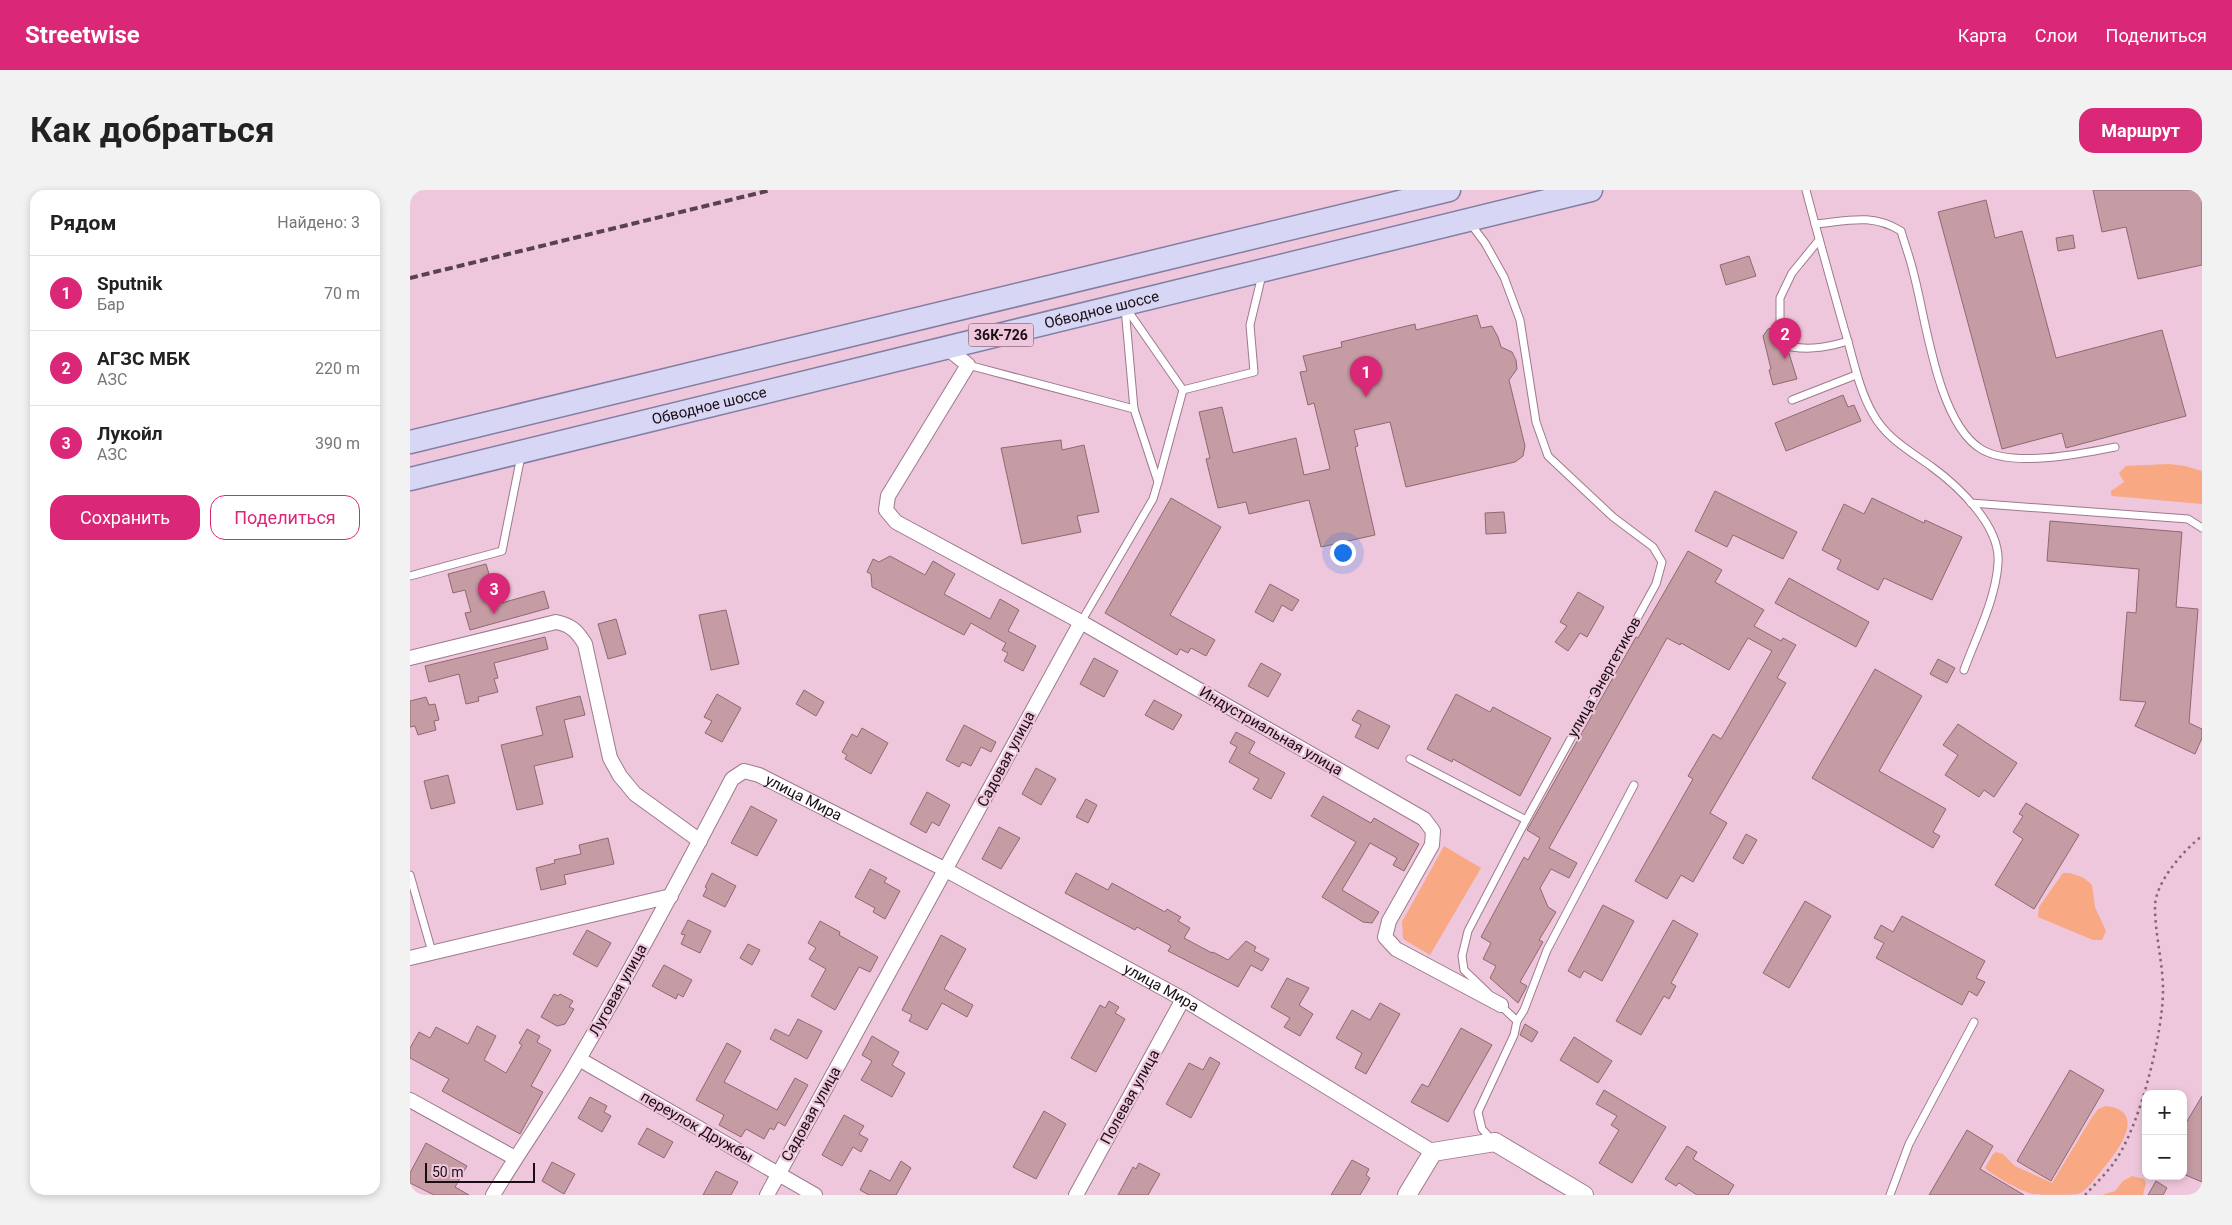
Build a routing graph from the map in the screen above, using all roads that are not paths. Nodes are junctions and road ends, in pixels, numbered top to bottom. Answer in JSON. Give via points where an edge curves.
{"nodes":[{"id":1,"x":1448,"y":190,"type":"edge"},
{"id":2,"x":1591,"y":190,"type":"edge"},
{"id":3,"x":1806,"y":190,"type":"edge"},
{"id":4,"x":1468,"y":220,"type":"junction"},
{"id":5,"x":1815,"y":224,"type":"junction"},
{"id":6,"x":1819,"y":240,"type":"junction"},
{"id":7,"x":1263,"y":270,"type":"junction"},
{"id":8,"x":1124,"y":305,"type":"junction"},
{"id":9,"x":1780,"y":325,"type":"dead end"},
{"id":10,"x":1848,"y":341,"type":"junction"},
{"id":11,"x":1792,"y":347,"type":"dead end"},
{"id":12,"x":947,"y":348,"type":"junction"},
{"id":13,"x":968,"y":365,"type":"junction"},
{"id":14,"x":1856,"y":375,"type":"junction"},
{"id":15,"x":1183,"y":390,"type":"junction"},
{"id":16,"x":1792,"y":400,"type":"dead end"},
{"id":17,"x":1134,"y":409,"type":"junction"},
{"id":18,"x":410,"y":442,"type":"edge"},
{"id":19,"x":2115,"y":447,"type":"dead end"},
{"id":20,"x":522,"y":452,"type":"junction"},
{"id":21,"x":410,"y":479,"type":"edge"},
{"id":22,"x":1158,"y":482,"type":"junction"},
{"id":23,"x":1971,"y":503,"type":"junction"},
{"id":24,"x":2188,"y":519,"type":"junction"},
{"id":25,"x":2202,"y":521,"type":"edge"},
{"id":26,"x":2202,"y":528,"type":"edge"},
{"id":27,"x":410,"y":576,"type":"edge"},
{"id":28,"x":1081,"y":622,"type":"junction"},
{"id":29,"x":410,"y":658,"type":"edge"},
{"id":30,"x":1964,"y":670,"type":"dead end"},
{"id":31,"x":1410,"y":759,"type":"dead end"},
{"id":32,"x":732,"y":779,"type":"joint"},
{"id":33,"x":1634,"y":786,"type":"dead end"},
{"id":34,"x":1526,"y":820,"type":"junction"},
{"id":35,"x":700,"y":841,"type":"junction"},
{"id":36,"x":946,"y":870,"type":"junction"},
{"id":37,"x":410,"y":875,"type":"edge"},
{"id":38,"x":671,"y":896,"type":"junction"},
{"id":39,"x":432,"y":952,"type":"junction"},
{"id":40,"x":410,"y":958,"type":"edge"},
{"id":41,"x":1183,"y":999,"type":"junction"},
{"id":42,"x":1501,"y":1005,"type":"junction"},
{"id":43,"x":1517,"y":1021,"type":"junction"},
{"id":44,"x":1974,"y":1022,"type":"dead end"},
{"id":45,"x":579,"y":1059,"type":"junction"},
{"id":46,"x":410,"y":1100,"type":"edge"},
{"id":47,"x":1495,"y":1142,"type":"junction"},
{"id":48,"x":1433,"y":1152,"type":"junction"},
{"id":49,"x":515,"y":1158,"type":"junction"},
{"id":50,"x":778,"y":1174,"type":"junction"},
{"id":51,"x":494,"y":1195,"type":"edge"},
{"id":52,"x":767,"y":1195,"type":"edge"},
{"id":53,"x":815,"y":1195,"type":"edge"},
{"id":54,"x":1076,"y":1195,"type":"edge"},
{"id":55,"x":1407,"y":1195,"type":"edge"},
{"id":56,"x":1584,"y":1195,"type":"edge"},
{"id":57,"x":1890,"y":1195,"type":"edge"}],
"edges":[{"from":1,"to":18,"type":"main road","number":"36К-726"},
{"from":2,"to":4,"type":"main road","name":"Обводное шоссе","number":"36К-726"},
{"from":3,"to":5,"type":"lane"},
{"from":4,"to":7,"type":"main road","name":"Обводное шоссе","number":"36К-726"},
{"from":4,"to":34,"type":"lane","name":"улица Энергетиков","via":[[1485,242],[1504,277],[1520,320],[1536,422],[1548,456],[1613,517],[1652,547],[1662,562],[1656,584]]},
{"from":5,"to":6,"type":"lane"},
{"from":5,"to":19,"type":"lane","via":[[1869,219],[1887,223],[1901,231],[1945,396],[1962,432],[1981,449],[2011,458],[2060,457]]},
{"from":6,"to":9,"type":"lane","via":[[1792,272],[1780,298]]},
{"from":6,"to":10,"type":"lane"},
{"from":7,"to":8,"type":"main road","name":"Обводное шоссе","number":"36К-726"},
{"from":7,"to":15,"type":"lane","via":[[1250,326],[1254,372]]},
{"from":8,"to":12,"type":"main road","name":"Обводное шоссе","number":"36К-726"},
{"from":8,"to":15,"type":"lane"},
{"from":8,"to":17,"type":"lane"},
{"from":10,"to":11,"type":"lane","via":[[1827,348],[1807,350]]},
{"from":10,"to":14,"type":"lane"},
{"from":12,"to":13,"type":"street"},
{"from":12,"to":20,"type":"main road","name":"Обводное шоссе","number":"36К-726"},
{"from":13,"to":17,"type":"lane"},
{"from":13,"to":28,"type":"street","name":"Индустриальная улица","via":[[888,496],[886,510],[896,522]]},
{"from":14,"to":16,"type":"lane"},
{"from":14,"to":23,"type":"lane","via":[[1873,414],[1885,432],[1933,467]]},
{"from":15,"to":22,"type":"lane","name":"Садовая улица"},
{"from":17,"to":22,"type":"lane"},
{"from":20,"to":21,"type":"main road","name":"Обводное шоссе","number":"36К-726"},
{"from":20,"to":27,"type":"lane","via":[[502,551]]},
{"from":22,"to":28,"type":"lane","name":"Садовая улица","via":[[1153,499]]},
{"from":23,"to":24,"type":"lane"},
{"from":23,"to":30,"type":"lane","via":[[1994,539],[1998,563],[1991,596]]},
{"from":24,"to":25,"type":"lane"},
{"from":24,"to":26,"type":"lane"},
{"from":28,"to":36,"type":"street","name":"Садовая улица"},
{"from":28,"to":42,"type":"street","name":"Индустриальная улица","via":[[1424,819],[1433,831],[1432,845],[1388,921],[1385,937],[1396,949]]},
{"from":29,"to":35,"type":"street","via":[[556,622],[567,625],[585,644],[610,758],[620,776],[635,794]]},
{"from":31,"to":34,"type":"lane"},
{"from":32,"to":35,"type":"street","name":"Луговая улица"},
{"from":32,"to":36,"type":"street","name":"улица Мира","via":[[744,771],[759,775]]},
{"from":33,"to":43,"type":"lane","via":[[1547,950]]},
{"from":34,"to":42,"type":"lane","name":"улица Энергетиков","via":[[1468,931],[1463,950],[1464,970]]},
{"from":35,"to":38,"type":"street","name":"Луговая улица"},
{"from":36,"to":41,"type":"street","name":"улица Мира"},
{"from":36,"to":50,"type":"street","name":"Садовая улица"},
{"from":37,"to":39,"type":"lane"},
{"from":38,"to":39,"type":"street"},
{"from":38,"to":45,"type":"street","name":"Луговая улица"},
{"from":39,"to":40,"type":"street"},
{"from":41,"to":48,"type":"street","name":"улица Мира"},
{"from":41,"to":54,"type":"street","name":"Полевая улица"},
{"from":42,"to":43,"type":"lane","name":"улица Энергетиков"},
{"from":43,"to":47,"type":"lane","via":[[1514,1035],[1478,1112],[1482,1129]]},
{"from":44,"to":57,"type":"lane","via":[[1909,1144]]},
{"from":45,"to":49,"type":"street","name":"Луговая улица"},
{"from":45,"to":50,"type":"street","name":"переулок Дружбы"},
{"from":46,"to":49,"type":"street"},
{"from":47,"to":48,"type":"street"},
{"from":47,"to":56,"type":"street"},
{"from":48,"to":55,"type":"street"},
{"from":49,"to":51,"type":"street","name":"Луговая улица"},
{"from":50,"to":52,"type":"street","name":"Садовая улица"},
{"from":50,"to":53,"type":"street","name":"переулок Дружбы"}]}
